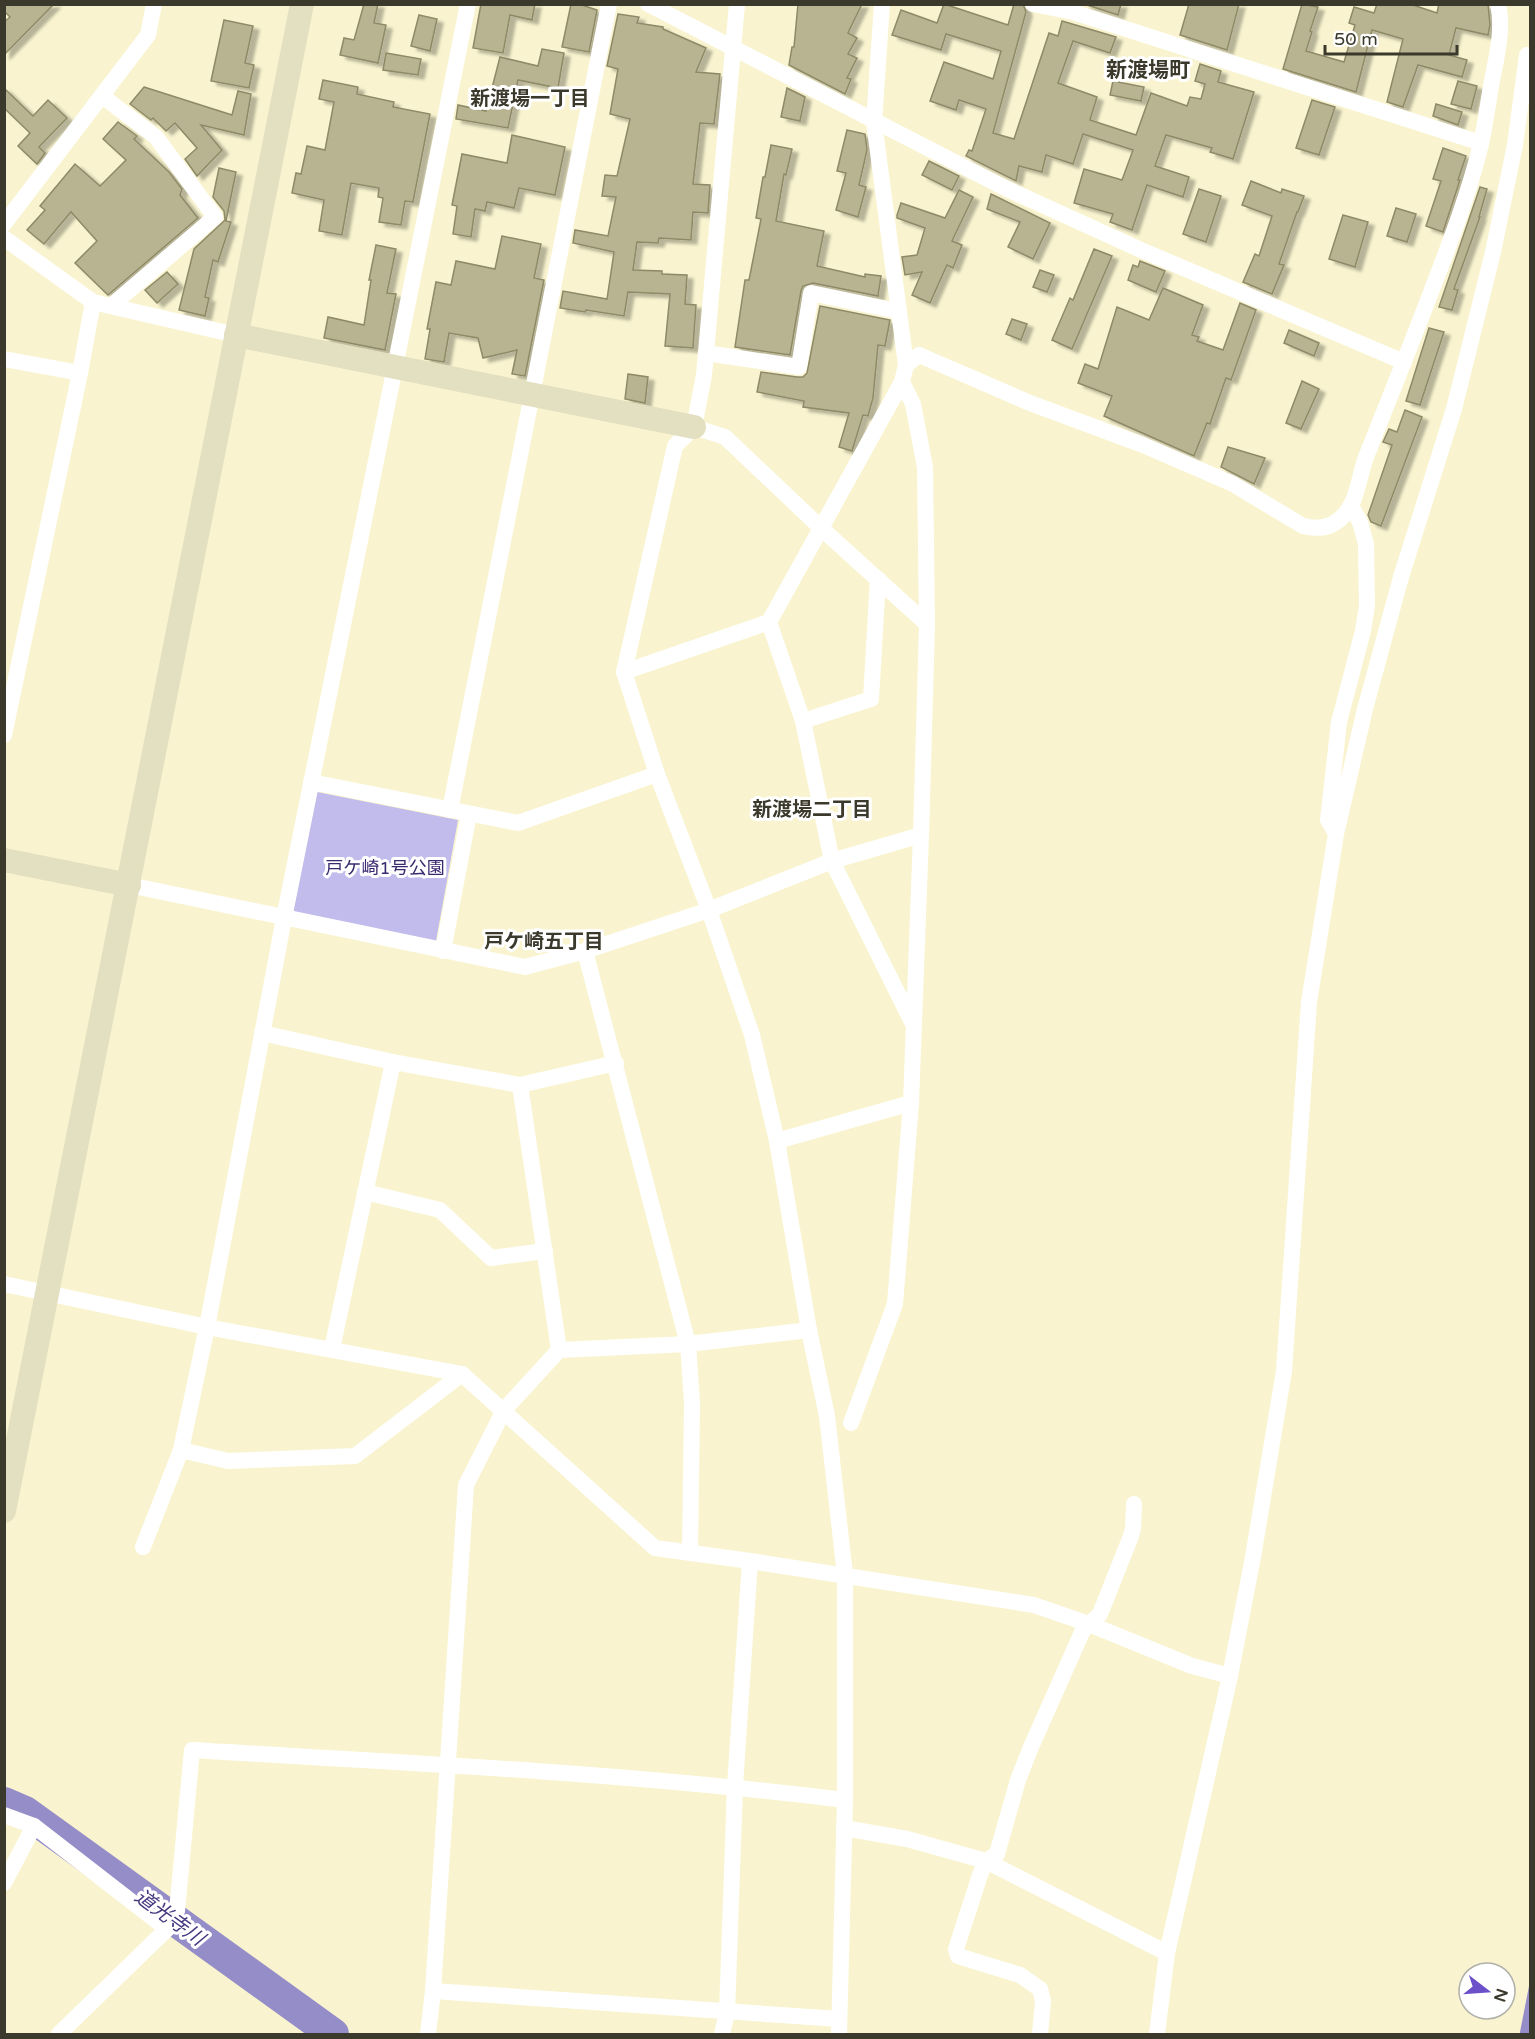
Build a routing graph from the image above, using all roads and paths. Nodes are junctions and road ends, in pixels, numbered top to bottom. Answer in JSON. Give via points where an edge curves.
{"nodes":[{"id":1,"x":154,"y":4,"type":"edge"},
{"id":2,"x":302,"y":4,"type":"edge"},
{"id":3,"x":468,"y":4,"type":"edge"},
{"id":4,"x":609,"y":4,"type":"edge"},
{"id":5,"x":648,"y":4,"type":"edge"},
{"id":6,"x":737,"y":4,"type":"edge"},
{"id":7,"x":882,"y":4,"type":"edge"},
{"id":8,"x":1034,"y":4,"type":"edge"},
{"id":9,"x":1498,"y":4,"type":"edge"},
{"id":10,"x":734,"y":48,"type":"junction"},
{"id":11,"x":1527,"y":55,"type":"dead end"},
{"id":12,"x":102,"y":96,"type":"junction"},
{"id":13,"x":874,"y":122,"type":"junction"},
{"id":14,"x":1481,"y":143,"type":"junction"},
{"id":15,"x":4,"y":224,"type":"edge"},
{"id":16,"x":4,"y":237,"type":"edge"},
{"id":17,"x":93,"y":302,"type":"junction"},
{"id":18,"x":111,"y":306,"type":"junction"},
{"id":19,"x":897,"y":311,"type":"junction"},
{"id":20,"x":236,"y":335,"type":"junction"},
{"id":21,"x":706,"y":353,"type":"junction"},
{"id":22,"x":4,"y":359,"type":"edge"},
{"id":23,"x":1404,"y":362,"type":"junction"},
{"id":24,"x":906,"y":365,"type":"junction"},
{"id":25,"x":396,"y":367,"type":"junction"},
{"id":26,"x":80,"y":373,"type":"junction"},
{"id":27,"x":902,"y":382,"type":"junction"},
{"id":28,"x":534,"y":393,"type":"junction"},
{"id":29,"x":694,"y":427,"type":"junction"},
{"id":30,"x":1351,"y":506,"type":"junction"},
{"id":31,"x":821,"y":528,"type":"junction"},
{"id":32,"x":878,"y":579,"type":"junction"},
{"id":33,"x":769,"y":622,"type":"junction"},
{"id":34,"x":927,"y":624,"type":"junction"},
{"id":35,"x":624,"y":672,"type":"junction"},
{"id":36,"x":7,"y":714,"type":"edge"},
{"id":37,"x":803,"y":721,"type":"junction"},
{"id":38,"x":4,"y":735,"type":"edge"},
{"id":39,"x":657,"y":774,"type":"junction"},
{"id":40,"x":310,"y":782,"type":"junction"},
{"id":41,"x":450,"y":810,"type":"junction"},
{"id":42,"x":469,"y":813,"type":"junction"},
{"id":43,"x":1336,"y":834,"type":"junction"},
{"id":44,"x":921,"y":835,"type":"junction"},
{"id":45,"x":4,"y":860,"type":"edge"},
{"id":46,"x":832,"y":861,"type":"junction"},
{"id":47,"x":129,"y":885,"type":"junction"},
{"id":48,"x":709,"y":910,"type":"junction"},
{"id":49,"x":284,"y":918,"type":"junction"},
{"id":50,"x":443,"y":951,"type":"junction"},
{"id":51,"x":585,"y":951,"type":"junction"},
{"id":52,"x":914,"y":1025,"type":"junction"},
{"id":53,"x":262,"y":1033,"type":"junction"},
{"id":54,"x":393,"y":1062,"type":"junction"},
{"id":55,"x":616,"y":1063,"type":"junction"},
{"id":56,"x":520,"y":1085,"type":"junction"},
{"id":57,"x":911,"y":1103,"type":"junction"},
{"id":58,"x":777,"y":1141,"type":"junction"},
{"id":59,"x":365,"y":1192,"type":"junction"},
{"id":60,"x":545,"y":1251,"type":"junction"},
{"id":61,"x":4,"y":1284,"type":"edge"},
{"id":62,"x":48,"y":1292,"type":"junction"},
{"id":63,"x":207,"y":1327,"type":"junction"},
{"id":64,"x":809,"y":1330,"type":"junction"},
{"id":65,"x":688,"y":1344,"type":"junction"},
{"id":66,"x":332,"y":1349,"type":"junction"},
{"id":67,"x":560,"y":1350,"type":"junction"},
{"id":68,"x":462,"y":1374,"type":"junction"},
{"id":69,"x":504,"y":1410,"type":"junction"},
{"id":70,"x":850,"y":1423,"type":"dead end"},
{"id":71,"x":181,"y":1450,"type":"junction"},
{"id":72,"x":1134,"y":1504,"type":"dead end"},
{"id":73,"x":4,"y":1510,"type":"edge"},
{"id":74,"x":143,"y":1546,"type":"dead end"},
{"id":75,"x":690,"y":1553,"type":"junction"},
{"id":76,"x":750,"y":1560,"type":"junction"},
{"id":77,"x":845,"y":1575,"type":"junction"},
{"id":78,"x":1089,"y":1623,"type":"junction"},
{"id":79,"x":1230,"y":1676,"type":"junction"},
{"id":80,"x":447,"y":1765,"type":"junction"},
{"id":81,"x":735,"y":1786,"type":"junction"},
{"id":82,"x":845,"y":1800,"type":"junction"},
{"id":83,"x":4,"y":1815,"type":"edge"},
{"id":84,"x":34,"y":1826,"type":"junction"},
{"id":85,"x":844,"y":1828,"type":"junction"},
{"id":86,"x":986,"y":1861,"type":"junction"},
{"id":87,"x":4,"y":1883,"type":"edge"},
{"id":88,"x":167,"y":1928,"type":"junction"},
{"id":89,"x":1167,"y":1953,"type":"junction"},
{"id":90,"x":433,"y":1991,"type":"junction"},
{"id":91,"x":727,"y":2013,"type":"junction"},
{"id":92,"x":839,"y":2027,"type":"edge"},
{"id":93,"x":59,"y":2034,"type":"edge"},
{"id":94,"x":428,"y":2034,"type":"edge"},
{"id":95,"x":722,"y":2034,"type":"edge"},
{"id":96,"x":1040,"y":2034,"type":"edge"},
{"id":97,"x":1157,"y":2034,"type":"edge"}],
"edges":[{"from":1,"to":12,"type":"street","via":[[148,35]]},
{"from":2,"to":20,"type":"street"},
{"from":3,"to":25,"type":"street"},
{"from":4,"to":28,"type":"street"},
{"from":5,"to":10,"type":"street"},
{"from":6,"to":10,"type":"street"},
{"from":7,"to":13,"type":"street"},
{"from":8,"to":14,"type":"street","via":[[1073,12]]},
{"from":9,"to":14,"type":"street","via":[[1499,44]]},
{"from":10,"to":13,"type":"street"},
{"from":10,"to":21,"type":"street"},
{"from":11,"to":43,"type":"street","via":[[1515,145],[1490,263],[1454,409],[1368,698]]},
{"from":12,"to":15,"type":"street"},
{"from":12,"to":18,"type":"street","via":[[156,137],[215,217]]},
{"from":13,"to":19,"type":"street"},
{"from":13,"to":23,"type":"street","via":[[1003,187],[1142,250]]},
{"from":14,"to":23,"type":"street","via":[[1450,242]]},
{"from":16,"to":17,"type":"street"},
{"from":17,"to":18,"type":"street"},
{"from":17,"to":26,"type":"street"},
{"from":18,"to":20,"type":"street"},
{"from":19,"to":21,"type":"street","via":[[811,293],[799,367]]},
{"from":19,"to":24,"type":"street"},
{"from":20,"to":25,"type":"street"},
{"from":20,"to":47,"type":"street"},
{"from":21,"to":29,"type":"street"},
{"from":22,"to":26,"type":"street"},
{"from":23,"to":30,"type":"street","via":[[1361,467]]},
{"from":24,"to":27,"type":"street"},
{"from":24,"to":30,"type":"street","via":[[919,355],[1233,484],[1315,529],[1334,524]]},
{"from":25,"to":28,"type":"street"},
{"from":25,"to":40,"type":"street"},
{"from":26,"to":36,"type":"street"},
{"from":27,"to":31,"type":"street"},
{"from":27,"to":34,"type":"street","via":[[913,404],[925,467]]},
{"from":28,"to":29,"type":"street"},
{"from":28,"to":41,"type":"street"},
{"from":29,"to":31,"type":"street","via":[[725,437]]},
{"from":29,"to":35,"type":"street","via":[[675,446]]},
{"from":30,"to":43,"type":"street","via":[[1366,544],[1367,605],[1339,722],[1328,820]]},
{"from":31,"to":32,"type":"street"},
{"from":31,"to":33,"type":"street"},
{"from":32,"to":34,"type":"street"},
{"from":32,"to":37,"type":"street","via":[[871,699]]},
{"from":33,"to":35,"type":"street"},
{"from":33,"to":37,"type":"street"},
{"from":34,"to":44,"type":"street"},
{"from":35,"to":39,"type":"street"},
{"from":36,"to":38,"type":"street"},
{"from":37,"to":46,"type":"street"},
{"from":39,"to":42,"type":"street","via":[[518,823]]},
{"from":39,"to":48,"type":"street"},
{"from":40,"to":41,"type":"street"},
{"from":40,"to":49,"type":"street"},
{"from":41,"to":42,"type":"street"},
{"from":42,"to":50,"type":"street"},
{"from":43,"to":79,"type":"street","via":[[1309,1002],[1284,1371]]},
{"from":44,"to":46,"type":"street"},
{"from":44,"to":52,"type":"street"},
{"from":45,"to":47,"type":"street"},
{"from":46,"to":48,"type":"street"},
{"from":46,"to":52,"type":"street"},
{"from":47,"to":49,"type":"street"},
{"from":47,"to":62,"type":"street"},
{"from":48,"to":51,"type":"street"},
{"from":48,"to":58,"type":"street","via":[[752,1035]]},
{"from":49,"to":50,"type":"street"},
{"from":49,"to":53,"type":"street"},
{"from":50,"to":51,"type":"street","via":[[525,968]]},
{"from":51,"to":55,"type":"street"},
{"from":52,"to":57,"type":"street"},
{"from":53,"to":54,"type":"street"},
{"from":53,"to":63,"type":"street"},
{"from":54,"to":56,"type":"street"},
{"from":54,"to":59,"type":"street"},
{"from":55,"to":56,"type":"street"},
{"from":55,"to":65,"type":"street"},
{"from":56,"to":60,"type":"street"},
{"from":57,"to":58,"type":"street"},
{"from":57,"to":70,"type":"street","via":[[895,1304]]},
{"from":58,"to":64,"type":"street"},
{"from":59,"to":60,"type":"street","via":[[440,1210],[491,1258]]},
{"from":59,"to":66,"type":"street"},
{"from":60,"to":67,"type":"street"},
{"from":61,"to":62,"type":"street"},
{"from":62,"to":63,"type":"street"},
{"from":62,"to":73,"type":"street"},
{"from":63,"to":66,"type":"street"},
{"from":63,"to":71,"type":"street"},
{"from":64,"to":65,"type":"street"},
{"from":64,"to":77,"type":"street","via":[[827,1416]]},
{"from":65,"to":67,"type":"street"},
{"from":65,"to":75,"type":"street","via":[[692,1403]]},
{"from":66,"to":68,"type":"street"},
{"from":67,"to":69,"type":"street"},
{"from":68,"to":69,"type":"street"},
{"from":68,"to":71,"type":"street","via":[[355,1456],[228,1461]]},
{"from":69,"to":75,"type":"street","via":[[655,1548]]},
{"from":69,"to":80,"type":"street","via":[[466,1485]]},
{"from":71,"to":74,"type":"street"},
{"from":72,"to":78,"type":"street","via":[[1131,1536],[1100,1614]]},
{"from":75,"to":76,"type":"street"},
{"from":76,"to":77,"type":"street"},
{"from":76,"to":81,"type":"street"},
{"from":77,"to":78,"type":"street","via":[[1034,1605]]},
{"from":77,"to":82,"type":"street"},
{"from":78,"to":79,"type":"street","via":[[1192,1666]]},
{"from":78,"to":86,"type":"street","via":[[1026,1758],[997,1854]]},
{"from":79,"to":89,"type":"street"},
{"from":80,"to":81,"type":"street"},
{"from":80,"to":88,"type":"street","via":[[192,1750],[177,1911]]},
{"from":80,"to":90,"type":"street"},
{"from":81,"to":82,"type":"street"},
{"from":81,"to":91,"type":"street"},
{"from":82,"to":85,"type":"street"},
{"from":83,"to":84,"type":"street"},
{"from":84,"to":87,"type":"street"},
{"from":84,"to":88,"type":"street"},
{"from":85,"to":86,"type":"street","via":[[908,1839]]},
{"from":85,"to":92,"type":"street"},
{"from":86,"to":89,"type":"street"},
{"from":86,"to":96,"type":"street","via":[[956,1949],[958,1956],[1020,1975],[1040,1989]]},
{"from":88,"to":93,"type":"street"},
{"from":89,"to":97,"type":"street"},
{"from":90,"to":91,"type":"street"},
{"from":90,"to":94,"type":"street"},
{"from":91,"to":92,"type":"street"},
{"from":91,"to":95,"type":"street"}]}
